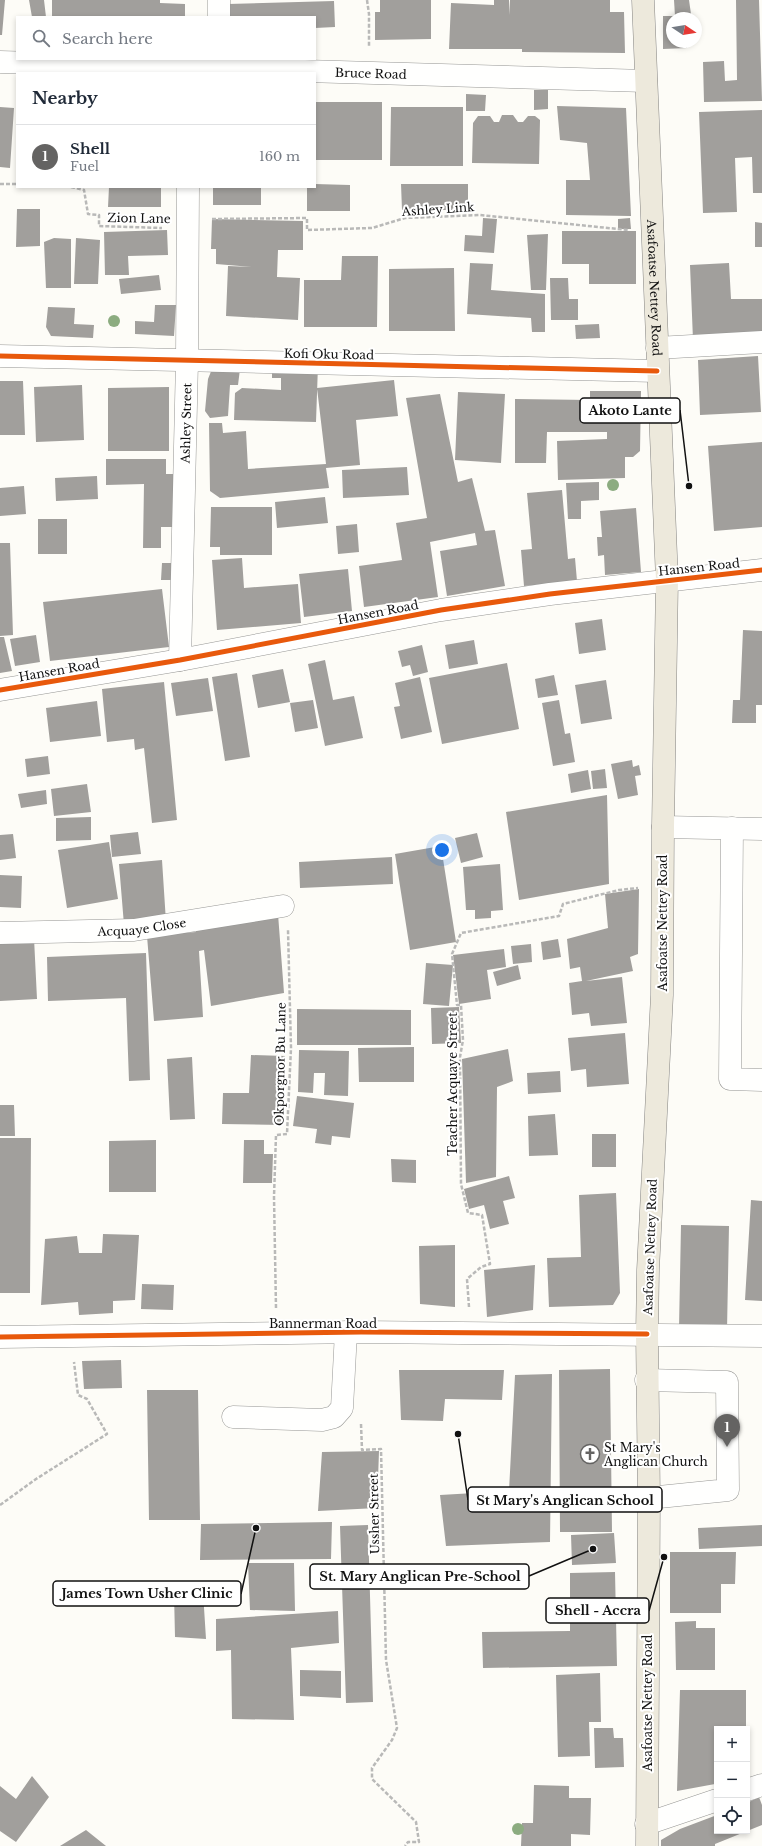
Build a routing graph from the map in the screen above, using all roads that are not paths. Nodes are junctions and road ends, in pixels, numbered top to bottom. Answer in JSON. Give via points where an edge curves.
{"nodes":[{"id":1,"x":219,"y":0,"type":"edge"},
{"id":2,"x":643,"y":0,"type":"edge"},
{"id":3,"x":219,"y":16,"type":"edge"},
{"id":4,"x":0,"y":62,"type":"edge"},
{"id":5,"x":220,"y":63,"type":"edge"},
{"id":6,"x":188,"y":70,"type":"edge"},
{"id":7,"x":646,"y":81,"type":"junction"},
{"id":8,"x":188,"y":188,"type":"edge"},
{"id":9,"x":762,"y":342,"type":"edge"},
{"id":10,"x":657,"y":348,"type":"junction"},
{"id":11,"x":0,"y":356,"type":"edge"},
{"id":12,"x":187,"y":361,"type":"junction"},
{"id":13,"x":657,"y":371,"type":"junction"},
{"id":14,"x":762,"y":570,"type":"edge"},
{"id":15,"x":667,"y":580,"type":"junction"},
{"id":16,"x":180,"y":660,"type":"junction"},
{"id":17,"x":0,"y":690,"type":"edge"},
{"id":18,"x":663,"y":826,"type":"junction"},
{"id":19,"x":732,"y":828,"type":"junction"},
{"id":20,"x":762,"y":829,"type":"edge"},
{"id":21,"x":283,"y":906,"type":"road end"},
{"id":22,"x":0,"y":933,"type":"edge"},
{"id":23,"x":762,"y":1080,"type":"edge"},
{"id":24,"x":346,"y":1332,"type":"junction"},
{"id":25,"x":647,"y":1334,"type":"junction"},
{"id":26,"x":762,"y":1336,"type":"edge"},
{"id":27,"x":0,"y":1337,"type":"edge"},
{"id":28,"x":646,"y":1380,"type":"junction"},
{"id":29,"x":233,"y":1417,"type":"dead end"},
{"id":30,"x":649,"y":1498,"type":"junction"},
{"id":31,"x":762,"y":1785,"type":"edge"},
{"id":32,"x":750,"y":1789,"type":"edge"},
{"id":33,"x":714,"y":1801,"type":"edge"},
{"id":34,"x":646,"y":1824,"type":"junction"},
{"id":35,"x":647,"y":1846,"type":"edge"}],
"edges":[{"from":1,"to":3,"type":"street"},
{"from":2,"to":7,"type":"main road","name":"Asafoatse Nettey Road"},
{"from":4,"to":6,"type":"street","name":"Bruce Road"},
{"from":5,"to":6,"type":"street","name":"Bruce Road"},
{"from":5,"to":7,"type":"street","name":"Bruce Road","via":[[369,72]]},
{"from":7,"to":10,"type":"main road","name":"Asafoatse Nettey Road"},
{"from":8,"to":12,"type":"street","name":"Ashley Street"},
{"from":9,"to":10,"type":"street"},
{"from":10,"to":13,"type":"main road","name":"Asafoatse Nettey Road"},
{"from":11,"to":12,"type":"street","name":"Kofi Oku Road"},
{"from":12,"to":13,"type":"street","name":"Kofi Oku Road"},
{"from":12,"to":16,"type":"street","name":"Ashley Street"},
{"from":13,"to":15,"type":"main road","name":"Asafoatse Nettey Road"},
{"from":14,"to":15,"type":"street","name":"Hansen Road"},
{"from":15,"to":16,"type":"street","name":"Hansen Road","via":[[441,610]]},
{"from":15,"to":18,"type":"main road","name":"Asafoatse Nettey Road"},
{"from":16,"to":17,"type":"street","name":"Hansen Road"},
{"from":18,"to":19,"type":"street"},
{"from":18,"to":25,"type":"main road","name":"Asafoatse Nettey Road","via":[[662,995]]},
{"from":19,"to":20,"type":"street"},
{"from":19,"to":23,"type":"street","via":[[730,1079]]},
{"from":21,"to":22,"type":"street","name":"Acquaye Close","via":[[134,930]]},
{"from":24,"to":25,"type":"street","name":"Bannerman Road"},
{"from":24,"to":27,"type":"street","name":"Bannerman Road"},
{"from":24,"to":29,"type":"street","via":[[342,1408],[334,1417],[322,1420]]},
{"from":25,"to":26,"type":"street","name":"Bannerman Road"},
{"from":25,"to":28,"type":"main road","name":"Asafoatse Nettey Road"},
{"from":28,"to":30,"type":"main road","name":"Asafoatse Nettey Road"},
{"from":28,"to":30,"type":"street","via":[[727,1382],[728,1490]]},
{"from":30,"to":34,"type":"main road","name":"Asafoatse Nettey Road"},
{"from":31,"to":32,"type":"street"},
{"from":33,"to":34,"type":"street"},
{"from":34,"to":35,"type":"main road","name":"Asafoatse Nettey Road"}]}
